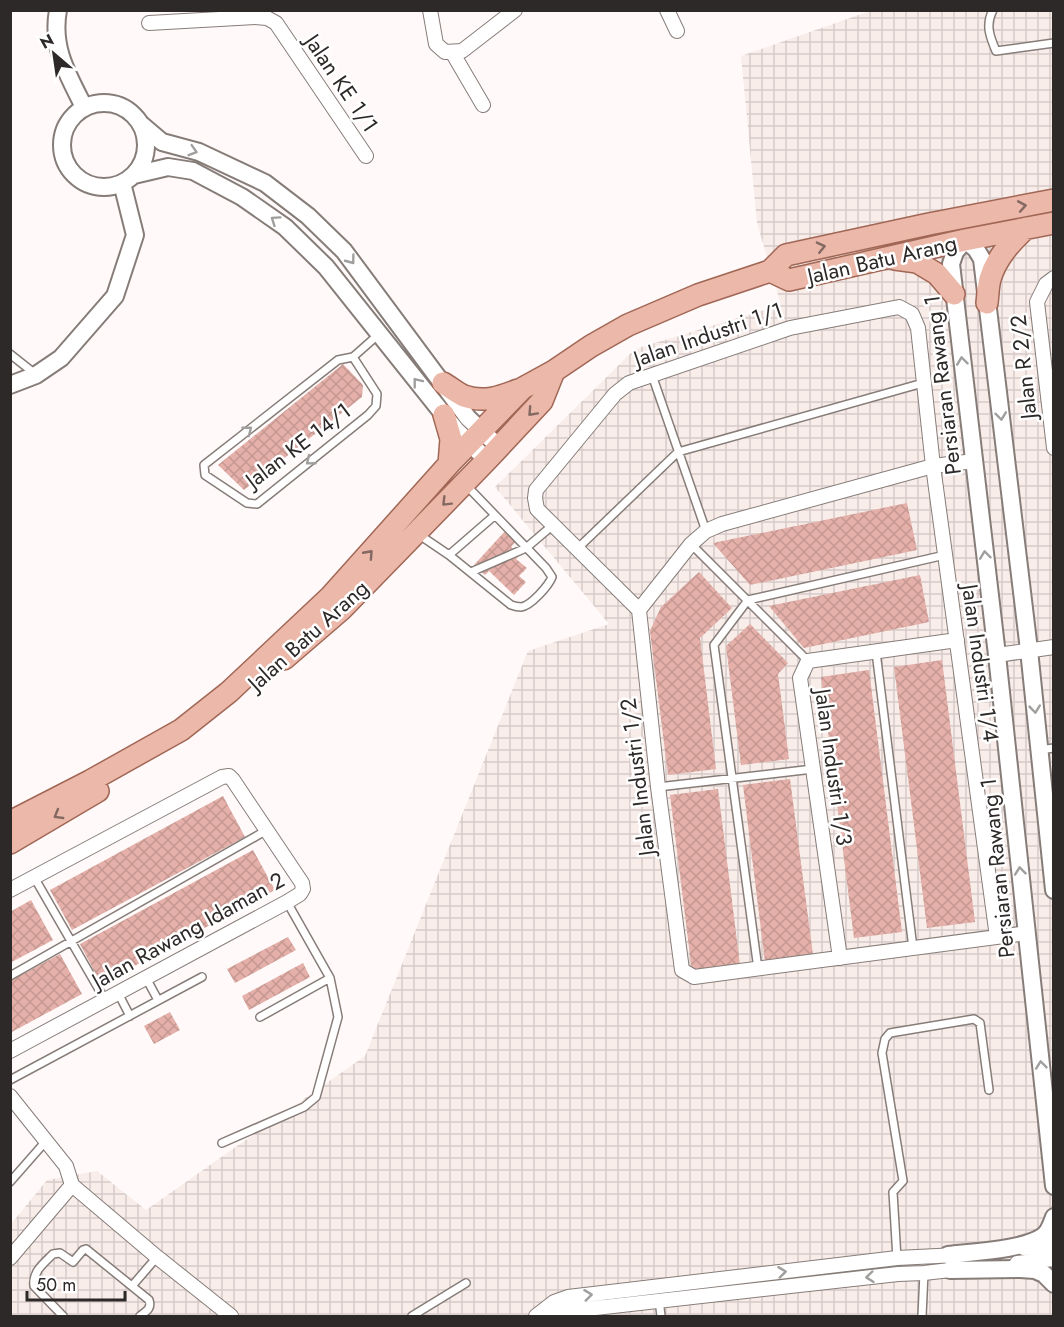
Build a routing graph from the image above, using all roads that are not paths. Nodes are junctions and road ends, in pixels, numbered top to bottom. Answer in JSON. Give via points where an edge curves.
{"nodes":[{"id":1,"x":58,"y":10,"type":"edge"},
{"id":2,"x":430,"y":10,"type":"edge"},
{"id":3,"x":515,"y":10,"type":"edge"},
{"id":4,"x":667,"y":10,"type":"edge"},
{"id":5,"x":993,"y":10,"type":"edge"},
{"id":6,"x":254,"y":14,"type":"edge"},
{"id":7,"x":149,"y":23,"type":"dead end"},
{"id":8,"x":677,"y":31,"type":"dead end"},
{"id":9,"x":1053,"y":44,"type":"edge"},
{"id":10,"x":452,"y":52,"type":"junction"},
{"id":11,"x":483,"y":105,"type":"dead end"},
{"id":12,"x":84,"y":107,"type":"junction"},
{"id":13,"x":142,"y":125,"type":"junction"},
{"id":14,"x":366,"y":156,"type":"dead end"},
{"id":15,"x":128,"y":179,"type":"junction"},
{"id":16,"x":1053,"y":201,"type":"edge"},
{"id":17,"x":990,"y":212,"type":"junction"},
{"id":18,"x":1053,"y":223,"type":"edge"},
{"id":19,"x":929,"y":224,"type":"junction"},
{"id":20,"x":1027,"y":228,"type":"junction"},
{"id":21,"x":964,"y":240,"type":"junction"},
{"id":22,"x":891,"y":258,"type":"junction"},
{"id":23,"x":770,"y":271,"type":"junction"},
{"id":24,"x":1050,"y":281,"type":"edge"},
{"id":25,"x":954,"y":294,"type":"junction"},
{"id":26,"x":987,"y":303,"type":"junction"},
{"id":27,"x":379,"y":334,"type":"junction"},
{"id":28,"x":10,"y":354,"type":"edge"},
{"id":29,"x":352,"y":357,"type":"junction"},
{"id":30,"x":554,"y":371,"type":"junction"},
{"id":31,"x":36,"y":375,"type":"junction"},
{"id":32,"x":652,"y":375,"type":"junction"},
{"id":33,"x":443,"y":383,"type":"junction"},
{"id":34,"x":924,"y":383,"type":"junction"},
{"id":35,"x":10,"y":385,"type":"edge"},
{"id":36,"x":523,"y":388,"type":"junction"},
{"id":37,"x":444,"y":415,"type":"junction"},
{"id":38,"x":475,"y":436,"type":"junction"},
{"id":39,"x":1053,"y":448,"type":"edge"},
{"id":40,"x":678,"y":452,"type":"junction"},
{"id":41,"x":493,"y":454,"type":"junction"},
{"id":42,"x":974,"y":460,"type":"junction"},
{"id":43,"x":449,"y":464,"type":"junction"},
{"id":44,"x":933,"y":466,"type":"junction"},
{"id":45,"x":465,"y":484,"type":"junction"},
{"id":46,"x":494,"y":516,"type":"junction"},
{"id":47,"x":553,"y":525,"type":"junction"},
{"id":48,"x":705,"y":531,"type":"junction"},
{"id":49,"x":416,"y":532,"type":"junction"},
{"id":50,"x":691,"y":543,"type":"junction"},
{"id":51,"x":526,"y":548,"type":"junction"},
{"id":52,"x":577,"y":549,"type":"junction"},
{"id":53,"x":448,"y":555,"type":"junction"},
{"id":54,"x":945,"y":555,"type":"junction"},
{"id":55,"x":471,"y":572,"type":"junction"},
{"id":56,"x":748,"y":600,"type":"junction"},
{"id":57,"x":639,"y":610,"type":"junction"},
{"id":58,"x":957,"y":640,"type":"junction"},
{"id":59,"x":1053,"y":647,"type":"edge"},
{"id":60,"x":1029,"y":650,"type":"junction"},
{"id":61,"x":876,"y":652,"type":"junction"},
{"id":62,"x":997,"y":655,"type":"junction"},
{"id":63,"x":808,"y":661,"type":"junction"},
{"id":64,"x":1046,"y":749,"type":"edge"},
{"id":65,"x":813,"y":769,"type":"junction"},
{"id":66,"x":732,"y":778,"type":"junction"},
{"id":67,"x":658,"y":787,"type":"junction"},
{"id":68,"x":11,"y":821,"type":"edge"},
{"id":69,"x":267,"y":830,"type":"junction"},
{"id":70,"x":10,"y":843,"type":"edge"},
{"id":71,"x":34,"y":877,"type":"junction"},
{"id":72,"x":10,"y":890,"type":"edge"},
{"id":73,"x":1053,"y":890,"type":"edge"},
{"id":74,"x":287,"y":902,"type":"junction"},
{"id":75,"x":1027,"y":933,"type":"junction"},
{"id":76,"x":997,"y":937,"type":"junction"},
{"id":77,"x":71,"y":942,"type":"junction"},
{"id":78,"x":913,"y":948,"type":"junction"},
{"id":79,"x":840,"y":958,"type":"junction"},
{"id":80,"x":758,"y":969,"type":"junction"},
{"id":81,"x":10,"y":976,"type":"edge"},
{"id":82,"x":202,"y":977,"type":"dead end"},
{"id":83,"x":146,"y":978,"type":"junction"},
{"id":84,"x":330,"y":978,"type":"junction"},
{"id":85,"x":118,"y":993,"type":"junction"},
{"id":86,"x":105,"y":1000,"type":"junction"},
{"id":87,"x":158,"y":1000,"type":"junction"},
{"id":88,"x":130,"y":1016,"type":"junction"},
{"id":89,"x":260,"y":1017,"type":"dead end"},
{"id":90,"x":10,"y":1051,"type":"edge"},
{"id":91,"x":10,"y":1080,"type":"edge"},
{"id":92,"x":989,"y":1090,"type":"dead end"},
{"id":93,"x":10,"y":1096,"type":"edge"},
{"id":94,"x":46,"y":1140,"type":"junction"},
{"id":95,"x":222,"y":1143,"type":"dead end"},
{"id":96,"x":10,"y":1182,"type":"edge"},
{"id":97,"x":72,"y":1185,"type":"junction"},
{"id":98,"x":1053,"y":1186,"type":"edge"},
{"id":99,"x":1053,"y":1217,"type":"edge"},
{"id":100,"x":1053,"y":1245,"type":"edge"},
{"id":101,"x":157,"y":1257,"type":"junction"},
{"id":102,"x":10,"y":1258,"type":"edge"},
{"id":103,"x":897,"y":1258,"type":"junction"},
{"id":104,"x":1053,"y":1259,"type":"edge"},
{"id":105,"x":949,"y":1263,"type":"junction"},
{"id":106,"x":924,"y":1273,"type":"junction"},
{"id":107,"x":898,"y":1274,"type":"junction"},
{"id":108,"x":466,"y":1283,"type":"dead end"},
{"id":109,"x":1053,"y":1284,"type":"edge"},
{"id":110,"x":132,"y":1286,"type":"junction"},
{"id":111,"x":659,"y":1300,"type":"junction"},
{"id":112,"x":63,"y":1317,"type":"edge"},
{"id":113,"x":140,"y":1317,"type":"edge"},
{"id":114,"x":231,"y":1317,"type":"edge"},
{"id":115,"x":412,"y":1317,"type":"edge"},
{"id":116,"x":536,"y":1317,"type":"edge"},
{"id":117,"x":555,"y":1317,"type":"edge"},
{"id":118,"x":661,"y":1317,"type":"edge"},
{"id":119,"x":922,"y":1317,"type":"edge"}],
"edges":[{"from":1,"to":12,"type":"street","via":[[61,60]]},
{"from":2,"to":10,"type":"street","via":[[436,44],[445,52]]},
{"from":3,"to":10,"type":"street","via":[[462,51]]},
{"from":4,"to":8,"type":"street"},
{"from":5,"to":9,"type":"lane","via":[[988,33],[996,51]]},
{"from":6,"to":7,"type":"street","name":"Jalan KE 1/1"},
{"from":6,"to":14,"type":"street","name":"Jalan KE 1/1","via":[[276,23]]},
{"from":10,"to":11,"type":"street"},
{"from":12,"to":13,"type":"street","via":[[96,102],[117,104],[134,114]]},
{"from":12,"to":15,"type":"street","via":[[64,128],[61,142],[69,170],[93,186],[107,187]]},
{"from":13,"to":15,"type":"street","via":[[146,151],[142,164]]},
{"from":13,"to":33,"type":"street","one_way":true,"via":[[162,142],[199,152],[265,183],[308,216],[344,251]]},
{"from":27,"to":15,"type":"street","one_way":true,"via":[[326,267],[285,227],[242,197],[193,171],[168,167]]},
{"from":15,"to":31,"type":"street","via":[[135,235],[115,296],[61,358]]},
{"from":17,"to":16,"type":"main road","one_way":true},
{"from":17,"to":19,"type":"main road"},
{"from":17,"to":21,"type":"main road"},
{"from":18,"to":20,"type":"main road","name":"Jalan Batu Arang"},
{"from":19,"to":21,"type":"main road","via":[[950,229]]},
{"from":23,"to":19,"type":"main road","one_way":true,"via":[[786,255]]},
{"from":20,"to":21,"type":"main road","name":"Jalan Batu Arang"},
{"from":20,"to":26,"type":"main road","via":[[997,262]]},
{"from":21,"to":22,"type":"main road","name":"Jalan Batu Arang"},
{"from":21,"to":25,"type":"street","name":"Persiaran Rawang 1","via":[[951,264]]},
{"from":21,"to":26,"type":"street","via":[[982,259]]},
{"from":22,"to":23,"type":"main road","name":"Jalan Batu Arang","via":[[789,280]]},
{"from":22,"to":25,"type":"main road","via":[[916,262],[937,274]]},
{"from":23,"to":30,"type":"main road","name":"Jalan Batu Arang","via":[[628,325]]},
{"from":24,"to":39,"type":"street","name":"Jalan R 2/2","via":[[1037,302]]},
{"from":42,"to":25,"type":"street","name":"Persiaran Rawang 1","one_way":true},
{"from":26,"to":60,"type":"street","one_way":true},
{"from":27,"to":29,"type":"lane","name":"Jalan KE 14/1"},
{"from":37,"to":27,"type":"street","one_way":true},
{"from":28,"to":31,"type":"lane"},
{"from":29,"to":29,"type":"lane","name":"Jalan KE 14/1","one_way":true,"via":[[377,394],[368,415],[257,504],[247,503],[205,475],[204,465],[338,360]]},
{"from":30,"to":36,"type":"main road","name":"Jalan Batu Arang"},
{"from":30,"to":41,"type":"main road","name":"Jalan Batu Arang","one_way":true,"via":[[542,401]]},
{"from":31,"to":35,"type":"street"},
{"from":32,"to":34,"type":"street","name":"Jalan Industri 1/1","via":[[790,328],[899,307],[912,315],[918,328]]},
{"from":32,"to":40,"type":"lane"},
{"from":32,"to":47,"type":"street","name":"Jalan Industri 1/1","via":[[629,383],[615,394],[536,490],[537,510]]},
{"from":33,"to":36,"type":"main road","via":[[479,399],[496,399]]},
{"from":33,"to":38,"type":"street","via":[[468,418]]},
{"from":34,"to":40,"type":"lane"},
{"from":34,"to":44,"type":"street","name":"Jalan Industri 1/1"},
{"from":36,"to":38,"type":"main road","name":"Jalan Batu Arang"},
{"from":37,"to":38,"type":"street"},
{"from":37,"to":43,"type":"main road","via":[[451,439]]},
{"from":38,"to":41,"type":"street"},
{"from":38,"to":43,"type":"main road","name":"Jalan Batu Arang"},
{"from":40,"to":48,"type":"lane"},
{"from":40,"to":52,"type":"lane"},
{"from":41,"to":45,"type":"main road","name":"Jalan Batu Arang"},
{"from":42,"to":44,"type":"street"},
{"from":62,"to":42,"type":"street","name":"Persiaran Rawang 1","one_way":true},
{"from":68,"to":43,"type":"main road","name":"Jalan Batu Arang","one_way":true,"via":[[181,730],[229,692],[330,597]]},
{"from":44,"to":48,"type":"street"},
{"from":44,"to":54,"type":"street","name":"Jalan Industri 1/4"},
{"from":45,"to":46,"type":"lane"},
{"from":45,"to":49,"type":"main road","name":"Jalan Batu Arang","one_way":true},
{"from":46,"to":51,"type":"lane"},
{"from":46,"to":53,"type":"lane"},
{"from":47,"to":51,"type":"lane"},
{"from":47,"to":52,"type":"street","name":"Jalan Industri 1/1"},
{"from":48,"to":50,"type":"street"},
{"from":49,"to":53,"type":"lane"},
{"from":49,"to":70,"type":"main road","name":"Jalan Batu Arang","one_way":true,"via":[[342,609],[188,737]]},
{"from":50,"to":56,"type":"lane"},
{"from":50,"to":57,"type":"street"},
{"from":51,"to":55,"type":"lane"},
{"from":51,"to":55,"type":"lane","via":[[552,577],[528,605],[511,605]]},
{"from":52,"to":57,"type":"street","name":"Jalan Industri 1/1"},
{"from":53,"to":55,"type":"lane"},
{"from":54,"to":56,"type":"lane"},
{"from":54,"to":58,"type":"street","name":"Jalan Industri 1/4"},
{"from":56,"to":63,"type":"lane"},
{"from":56,"to":66,"type":"lane","via":[[714,645]]},
{"from":57,"to":67,"type":"street","name":"Jalan Industri 1/2"},
{"from":58,"to":61,"type":"street","name":"Jalan Industri 1/3"},
{"from":58,"to":76,"type":"street","name":"Jalan Industri 1/4"},
{"from":59,"to":60,"type":"street"},
{"from":60,"to":62,"type":"street"},
{"from":60,"to":64,"type":"street","one_way":true},
{"from":61,"to":63,"type":"street","name":"Jalan Industri 1/3"},
{"from":61,"to":78,"type":"lane"},
{"from":75,"to":62,"type":"street","name":"Persiaran Rawang 1","one_way":true},
{"from":63,"to":65,"type":"street","name":"Jalan Industri 1/3","via":[[800,678]]},
{"from":64,"to":73,"type":"street"},
{"from":65,"to":66,"type":"lane"},
{"from":65,"to":79,"type":"street","name":"Jalan Industri 1/3"},
{"from":66,"to":67,"type":"lane"},
{"from":66,"to":80,"type":"lane"},
{"from":67,"to":80,"type":"street","name":"Jalan Industri 1/2","via":[[682,970],[694,977]]},
{"from":69,"to":71,"type":"street","name":"Jalan Rawang Idaman 2","via":[[233,780],[222,777]]},
{"from":69,"to":74,"type":"street","name":"Jalan Rawang Idaman 2","via":[[302,883],[300,894]]},
{"from":69,"to":77,"type":"lane"},
{"from":71,"to":72,"type":"street"},
{"from":71,"to":77,"type":"lane"},
{"from":74,"to":83,"type":"street","name":"Jalan Rawang Idaman 2"},
{"from":74,"to":84,"type":"lane"},
{"from":75,"to":76,"type":"street","name":"Jalan Industri 1/2"},
{"from":98,"to":75,"type":"street","name":"Persiaran Rawang 1","one_way":true},
{"from":76,"to":78,"type":"street","name":"Jalan Industri 1/2"},
{"from":77,"to":81,"type":"lane"},
{"from":77,"to":86,"type":"lane"},
{"from":78,"to":79,"type":"street","name":"Jalan Industri 1/2"},
{"from":79,"to":80,"type":"street","name":"Jalan Industri 1/2"},
{"from":82,"to":87,"type":"lane"},
{"from":83,"to":85,"type":"street","name":"Jalan Rawang Idaman 2"},
{"from":83,"to":87,"type":"lane"},
{"from":84,"to":89,"type":"lane"},
{"from":84,"to":95,"type":"lane","via":[[338,1017],[316,1097],[304,1107]]},
{"from":85,"to":86,"type":"street","name":"Jalan Rawang Idaman 2"},
{"from":85,"to":88,"type":"lane"},
{"from":86,"to":90,"type":"street","name":"Jalan Rawang Idaman 2"},
{"from":87,"to":88,"type":"lane"},
{"from":88,"to":91,"type":"lane"},
{"from":92,"to":103,"type":"lane","via":[[980,1023],[974,1019],[890,1033],[885,1040],[882,1053],[903,1181],[893,1192]]},
{"from":93,"to":94,"type":"street"},
{"from":94,"to":96,"type":"lane"},
{"from":94,"to":97,"type":"street","via":[[66,1166]]},
{"from":97,"to":101,"type":"street"},
{"from":97,"to":102,"type":"street"},
{"from":99,"to":105,"type":"street","via":[[1048,1232],[1033,1241]]},
{"from":100,"to":105,"type":"street"},
{"from":101,"to":110,"type":"lane"},
{"from":101,"to":114,"type":"street"},
{"from":103,"to":105,"type":"street"},
{"from":103,"to":107,"type":"lane"},
{"from":116,"to":103,"type":"street","one_way":true,"via":[[554,1302],[568,1297]]},
{"from":104,"to":105,"type":"street"},
{"from":105,"to":106,"type":"street"},
{"from":105,"to":109,"type":"street","via":[[1035,1270]]},
{"from":106,"to":107,"type":"street"},
{"from":106,"to":119,"type":"lane"},
{"from":107,"to":111,"type":"street","one_way":true},
{"from":108,"to":115,"type":"lane"},
{"from":110,"to":112,"type":"lane","via":[[86,1249],[73,1262],[60,1253],[53,1254],[33,1281]]},
{"from":110,"to":113,"type":"lane","via":[[151,1305]]},
{"from":111,"to":117,"type":"street","via":[[568,1311]]},
{"from":111,"to":118,"type":"lane"}]}
